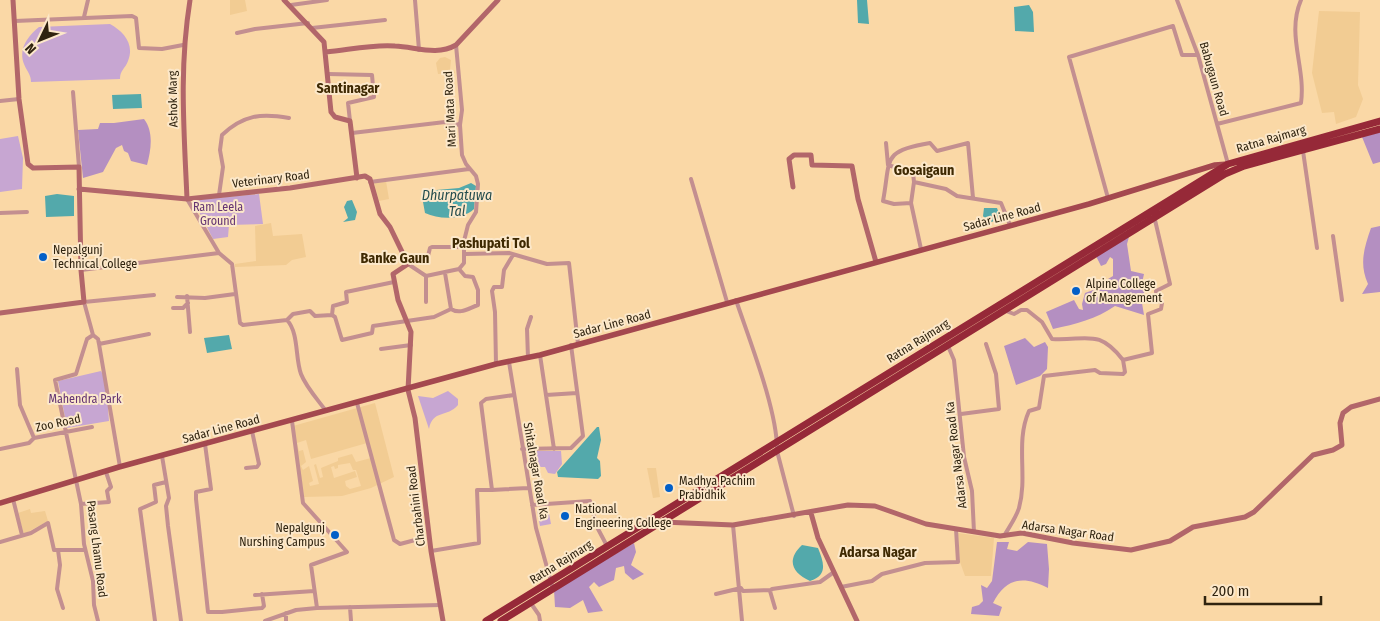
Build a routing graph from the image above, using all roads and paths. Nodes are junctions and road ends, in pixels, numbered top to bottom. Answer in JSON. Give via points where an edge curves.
{"nodes":[{"id":1,"x":13,"y":0,"type":"edge"},
{"id":2,"x":88,"y":0,"type":"edge"},
{"id":3,"x":190,"y":0,"type":"edge"},
{"id":4,"x":284,"y":0,"type":"edge"},
{"id":5,"x":327,"y":0,"type":"edge"},
{"id":6,"x":415,"y":0,"type":"edge"},
{"id":7,"x":498,"y":0,"type":"edge"},
{"id":8,"x":1177,"y":0,"type":"edge"},
{"id":9,"x":1301,"y":0,"type":"edge"},
{"id":10,"x":291,"y":6,"type":"junction"},
{"id":11,"x":84,"y":17,"type":"junction"},
{"id":12,"x":385,"y":20,"type":"dead end"},
{"id":13,"x":15,"y":22,"type":"junction"},
{"id":14,"x":308,"y":23,"type":"junction"},
{"id":15,"x":312,"y":28,"type":"junction"},
{"id":16,"x":238,"y":34,"type":"dead end"},
{"id":17,"x":183,"y":45,"type":"junction"},
{"id":18,"x":456,"y":45,"type":"junction"},
{"id":19,"x":419,"y":50,"type":"junction"},
{"id":20,"x":326,"y":52,"type":"junction"},
{"id":21,"x":1198,"y":55,"type":"junction"},
{"id":22,"x":328,"y":74,"type":"junction"},
{"id":23,"x":73,"y":92,"type":"dead end"},
{"id":24,"x":19,"y":99,"type":"junction"},
{"id":25,"x":0,"y":101,"type":"edge"},
{"id":26,"x":289,"y":118,"type":"dead end"},
{"id":27,"x":350,"y":121,"type":"junction"},
{"id":28,"x":1380,"y":121,"type":"edge"},
{"id":29,"x":1216,"y":124,"type":"junction"},
{"id":30,"x":460,"y":125,"type":"junction"},
{"id":31,"x":1380,"y":129,"type":"edge"},
{"id":32,"x":352,"y":133,"type":"junction"},
{"id":33,"x":886,"y":143,"type":"dead end"},
{"id":34,"x":1300,"y":152,"type":"junction"},
{"id":35,"x":1228,"y":164,"type":"junction"},
{"id":36,"x":888,"y":165,"type":"junction"},
{"id":37,"x":79,"y":167,"type":"junction"},
{"id":38,"x":469,"y":168,"type":"junction"},
{"id":39,"x":357,"y":178,"type":"junction"},
{"id":40,"x":691,"y":179,"type":"dead end"},
{"id":41,"x":370,"y":182,"type":"junction"},
{"id":42,"x":914,"y":182,"type":"junction"},
{"id":43,"x":792,"y":187,"type":"dead end"},
{"id":44,"x":79,"y":189,"type":"junction"},
{"id":45,"x":219,"y":195,"type":"junction"},
{"id":46,"x":973,"y":198,"type":"junction"},
{"id":47,"x":1108,"y":198,"type":"junction"},
{"id":48,"x":187,"y":199,"type":"junction"},
{"id":49,"x":911,"y":203,"type":"junction"},
{"id":50,"x":27,"y":212,"type":"dead end"},
{"id":51,"x":0,"y":213,"type":"edge"},
{"id":52,"x":1152,"y":220,"type":"junction"},
{"id":53,"x":1010,"y":225,"type":"junction"},
{"id":54,"x":1333,"y":236,"type":"dead end"},
{"id":55,"x":465,"y":247,"type":"junction"},
{"id":56,"x":1317,"y":248,"type":"dead end"},
{"id":57,"x":921,"y":250,"type":"junction"},
{"id":58,"x":219,"y":253,"type":"junction"},
{"id":59,"x":465,"y":254,"type":"junction"},
{"id":60,"x":513,"y":255,"type":"junction"},
{"id":61,"x":407,"y":262,"type":"junction"},
{"id":62,"x":876,"y":262,"type":"junction"},
{"id":63,"x":459,"y":269,"type":"junction"},
{"id":64,"x":81,"y":270,"type":"junction"},
{"id":65,"x":445,"y":273,"type":"junction"},
{"id":66,"x":426,"y":276,"type":"junction"},
{"id":67,"x":394,"y":282,"type":"junction"},
{"id":68,"x":236,"y":294,"type":"junction"},
{"id":69,"x":154,"y":295,"type":"dead end"},
{"id":70,"x":187,"y":296,"type":"junction"},
{"id":71,"x":177,"y":297,"type":"dead end"},
{"id":72,"x":736,"y":300,"type":"junction"},
{"id":73,"x":1342,"y":300,"type":"dead end"},
{"id":74,"x":84,"y":302,"type":"junction"},
{"id":75,"x":426,"y":302,"type":"dead end"},
{"id":76,"x":727,"y":302,"type":"junction"},
{"id":77,"x":188,"y":303,"type":"junction"},
{"id":78,"x":173,"y":308,"type":"dead end"},
{"id":79,"x":451,"y":309,"type":"junction"},
{"id":80,"x":1004,"y":311,"type":"junction"},
{"id":81,"x":0,"y":313,"type":"edge"},
{"id":82,"x":332,"y":315,"type":"junction"},
{"id":83,"x":530,"y":317,"type":"dead end"},
{"id":84,"x":287,"y":320,"type":"junction"},
{"id":85,"x":408,"y":322,"type":"junction"},
{"id":86,"x":190,"y":332,"type":"dead end"},
{"id":87,"x":149,"y":334,"type":"dead end"},
{"id":88,"x":92,"y":335,"type":"junction"},
{"id":89,"x":100,"y":344,"type":"junction"},
{"id":90,"x":578,"y":344,"type":"junction"},
{"id":91,"x":986,"y":344,"type":"dead end"},
{"id":92,"x":411,"y":345,"type":"junction"},
{"id":93,"x":571,"y":345,"type":"junction"},
{"id":94,"x":948,"y":346,"type":"junction"},
{"id":95,"x":381,"y":349,"type":"dead end"},
{"id":96,"x":540,"y":355,"type":"junction"},
{"id":97,"x":528,"y":358,"type":"junction"},
{"id":98,"x":1123,"y":360,"type":"junction"},
{"id":99,"x":509,"y":362,"type":"junction"},
{"id":100,"x":496,"y":364,"type":"junction"},
{"id":101,"x":17,"y":368,"type":"dead end"},
{"id":102,"x":408,"y":390,"type":"junction"},
{"id":103,"x":577,"y":393,"type":"junction"},
{"id":104,"x":514,"y":395,"type":"junction"},
{"id":105,"x":546,"y":395,"type":"junction"},
{"id":106,"x":1380,"y":399,"type":"edge"},
{"id":107,"x":357,"y":403,"type":"junction"},
{"id":108,"x":326,"y":411,"type":"junction"},
{"id":109,"x":960,"y":414,"type":"junction"},
{"id":110,"x":292,"y":420,"type":"junction"},
{"id":111,"x":92,"y":427,"type":"dead end"},
{"id":112,"x":66,"y":430,"type":"junction"},
{"id":113,"x":252,"y":431,"type":"junction"},
{"id":114,"x":34,"y":438,"type":"junction"},
{"id":115,"x":778,"y":442,"type":"junction"},
{"id":116,"x":205,"y":444,"type":"junction"},
{"id":117,"x":554,"y":448,"type":"junction"},
{"id":118,"x":0,"y":449,"type":"edge"},
{"id":119,"x":522,"y":449,"type":"junction"},
{"id":120,"x":777,"y":451,"type":"junction"},
{"id":121,"x":162,"y":456,"type":"junction"},
{"id":122,"x":120,"y":467,"type":"junction"},
{"id":123,"x":246,"y":468,"type":"dead end"},
{"id":124,"x":106,"y":472,"type":"junction"},
{"id":125,"x":76,"y":480,"type":"junction"},
{"id":126,"x":166,"y":482,"type":"junction"},
{"id":127,"x":528,"y":488,"type":"junction"},
{"id":128,"x":492,"y":490,"type":"junction"},
{"id":129,"x":14,"y":499,"type":"junction"},
{"id":130,"x":156,"y":502,"type":"junction"},
{"id":131,"x":0,"y":503,"type":"edge"},
{"id":132,"x":81,"y":504,"type":"junction"},
{"id":133,"x":166,"y":504,"type":"junction"},
{"id":134,"x":532,"y":505,"type":"junction"},
{"id":135,"x":811,"y":513,"type":"junction"},
{"id":136,"x":794,"y":516,"type":"junction"},
{"id":137,"x":663,"y":522,"type":"junction"},
{"id":138,"x":733,"y":525,"type":"junction"},
{"id":139,"x":956,"y":529,"type":"junction"},
{"id":140,"x":974,"y":532,"type":"junction"},
{"id":141,"x":22,"y":535,"type":"junction"},
{"id":142,"x":1004,"y":536,"type":"junction"},
{"id":143,"x":419,"y":539,"type":"dead end"},
{"id":144,"x":0,"y":542,"type":"edge"},
{"id":145,"x":606,"y":546,"type":"junction"},
{"id":146,"x":58,"y":550,"type":"junction"},
{"id":147,"x":85,"y":550,"type":"junction"},
{"id":148,"x":431,"y":551,"type":"junction"},
{"id":149,"x":834,"y":572,"type":"junction"},
{"id":150,"x":552,"y":585,"type":"junction"},
{"id":151,"x":841,"y":587,"type":"junction"},
{"id":152,"x":740,"y":589,"type":"junction"},
{"id":153,"x":771,"y":590,"type":"junction"},
{"id":154,"x":314,"y":591,"type":"junction"},
{"id":155,"x":262,"y":594,"type":"junction"},
{"id":156,"x":716,"y":594,"type":"dead end"},
{"id":157,"x":255,"y":595,"type":"dead end"},
{"id":158,"x":530,"y":602,"type":"junction"},
{"id":159,"x":440,"y":605,"type":"junction"},
{"id":160,"x":350,"y":607,"type":"junction"},
{"id":161,"x":63,"y":608,"type":"dead end"},
{"id":162,"x":317,"y":608,"type":"junction"},
{"id":163,"x":775,"y":608,"type":"dead end"},
{"id":164,"x":286,"y":613,"type":"junction"},
{"id":165,"x":98,"y":621,"type":"edge"},
{"id":166,"x":155,"y":621,"type":"edge"},
{"id":167,"x":181,"y":621,"type":"edge"},
{"id":168,"x":265,"y":621,"type":"edge"},
{"id":169,"x":286,"y":621,"type":"edge"},
{"id":170,"x":350,"y":621,"type":"edge"},
{"id":171,"x":443,"y":621,"type":"edge"},
{"id":172,"x":486,"y":621,"type":"edge"},
{"id":173,"x":501,"y":621,"type":"edge"},
{"id":174,"x":540,"y":621,"type":"edge"},
{"id":175,"x":742,"y":621,"type":"edge"},
{"id":176,"x":857,"y":621,"type":"edge"}],
"edges":[{"from":1,"to":13,"type":"street"},
{"from":2,"to":11,"type":"street"},
{"from":3,"to":17,"type":"street","name":"Ashok Marg"},
{"from":4,"to":10,"type":"street"},
{"from":5,"to":10,"type":"street"},
{"from":6,"to":19,"type":"street"},
{"from":7,"to":18,"type":"street"},
{"from":8,"to":21,"type":"street","name":"Babugaun Road"},
{"from":9,"to":29,"type":"street","via":[[1297,10],[1295,50],[1303,81],[1301,104]]},
{"from":10,"to":14,"type":"street"},
{"from":11,"to":13,"type":"street"},
{"from":11,"to":17,"type":"street","via":[[135,16],[137,46],[141,49]]},
{"from":12,"to":15,"type":"street"},
{"from":13,"to":24,"type":"street"},
{"from":14,"to":15,"type":"street"},
{"from":14,"to":16,"type":"street"},
{"from":15,"to":20,"type":"street","via":[[324,42]]},
{"from":17,"to":48,"type":"street","name":"Ashok Marg"},
{"from":18,"to":19,"type":"street","via":[[441,51]]},
{"from":18,"to":30,"type":"street","name":"Mari Mata Road","via":[[462,110]]},
{"from":19,"to":20,"type":"street","via":[[394,46]]},
{"from":20,"to":22,"type":"street"},
{"from":21,"to":29,"type":"street","name":"Babugaun Road"},
{"from":21,"to":47,"type":"street","via":[[1182,55],[1173,26],[1069,57]]},
{"from":22,"to":27,"type":"street","via":[[331,112],[334,117]]},
{"from":22,"to":27,"type":"street","via":[[372,75],[374,97],[348,102]]},
{"from":23,"to":37,"type":"street"},
{"from":24,"to":25,"type":"street"},
{"from":24,"to":37,"type":"street","via":[[29,167]]},
{"from":26,"to":45,"type":"street","via":[[272,115],[252,117],[234,123],[222,135],[223,166]]},
{"from":27,"to":32,"type":"street"},
{"from":28,"to":35,"type":"highway","name":"Ratna Rajmarg"},
{"from":29,"to":35,"type":"street","name":"Babugaun Road"},
{"from":30,"to":32,"type":"street","via":[[445,122]]},
{"from":30,"to":38,"type":"street","name":"Mari Mata Road","via":[[462,155]]},
{"from":31,"to":34,"type":"highway","name":"Ratna Rajmarg"},
{"from":32,"to":39,"type":"street"},
{"from":33,"to":36,"type":"street"},
{"from":34,"to":52,"type":"highway","name":"Ratna Rajmarg","via":[[1234,170]]},
{"from":34,"to":56,"type":"street","via":[[1303,151]]},
{"from":35,"to":47,"type":"main road","name":"Sadar Line Road","via":[[1215,165]]},
{"from":35,"to":115,"type":"highway","name":"Ratna Rajmarg"},
{"from":36,"to":42,"type":"street","via":[[913,173]]},
{"from":36,"to":46,"type":"street","via":[[891,156],[902,149],[930,142],[937,151],[968,143]]},
{"from":36,"to":49,"type":"street","via":[[883,201]]},
{"from":37,"to":44,"type":"street"},
{"from":38,"to":41,"type":"street"},
{"from":38,"to":55,"type":"street","name":"Mari Mata Road","via":[[478,184],[476,212],[468,225]]},
{"from":39,"to":41,"type":"street","via":[[365,176]]},
{"from":39,"to":45,"type":"street","name":"Veterinary Road"},
{"from":40,"to":76,"type":"street"},
{"from":41,"to":61,"type":"street","via":[[380,214],[390,226]]},
{"from":42,"to":46,"type":"street"},
{"from":42,"to":49,"type":"street"},
{"from":43,"to":62,"type":"street","via":[[789,158],[794,155],[811,155],[812,165],[852,166]]},
{"from":44,"to":48,"type":"street","name":"Veterinary Road"},
{"from":44,"to":64,"type":"street"},
{"from":45,"to":48,"type":"street","name":"Veterinary Road"},
{"from":46,"to":53,"type":"street","via":[[1001,203]]},
{"from":47,"to":53,"type":"main road","name":"Sadar Line Road"},
{"from":48,"to":58,"type":"street"},
{"from":49,"to":57,"type":"street"},
{"from":50,"to":51,"type":"street"},
{"from":52,"to":80,"type":"highway","name":"Ratna Rajmarg"},
{"from":52,"to":98,"type":"street","via":[[1155,220],[1159,234],[1170,284],[1156,292],[1157,300],[1162,303],[1161,309],[1148,314],[1152,353]]},
{"from":53,"to":57,"type":"main road","name":"Sadar Line Road"},
{"from":54,"to":73,"type":"street"},
{"from":55,"to":59,"type":"street","name":"Mari Mata Road"},
{"from":55,"to":61,"type":"street","via":[[432,246],[428,256]]},
{"from":57,"to":62,"type":"main road","name":"Sadar Line Road"},
{"from":58,"to":64,"type":"street"},
{"from":58,"to":68,"type":"street","via":[[232,264]]},
{"from":59,"to":60,"type":"street"},
{"from":59,"to":63,"type":"street"},
{"from":60,"to":90,"type":"street","via":[[547,264],[569,263]]},
{"from":60,"to":100,"type":"street","via":[[504,270],[502,287],[494,287],[492,291],[496,312]]},
{"from":61,"to":66,"type":"street"},
{"from":61,"to":67,"type":"street","via":[[393,274]]},
{"from":62,"to":72,"type":"main road","name":"Sadar Line Road"},
{"from":63,"to":65,"type":"street"},
{"from":63,"to":79,"type":"street","via":[[465,276],[473,277],[478,290],[478,305],[460,311]]},
{"from":64,"to":74,"type":"street"},
{"from":65,"to":66,"type":"street"},
{"from":65,"to":79,"type":"street"},
{"from":66,"to":75,"type":"street"},
{"from":67,"to":82,"type":"street","via":[[346,292],[346,302],[333,306]]},
{"from":67,"to":85,"type":"street","name":"Charbahini Road"},
{"from":68,"to":70,"type":"street","via":[[205,298]]},
{"from":68,"to":84,"type":"street","via":[[238,318],[242,324]]},
{"from":69,"to":74,"type":"street"},
{"from":70,"to":71,"type":"street"},
{"from":70,"to":77,"type":"street"},
{"from":72,"to":76,"type":"main road","name":"Sadar Line Road"},
{"from":72,"to":115,"type":"street"},
{"from":74,"to":81,"type":"street"},
{"from":74,"to":88,"type":"street"},
{"from":76,"to":90,"type":"main road","name":"Sadar Line Road"},
{"from":77,"to":78,"type":"street","via":[[183,308]]},
{"from":77,"to":86,"type":"street"},
{"from":79,"to":85,"type":"street","via":[[434,317]]},
{"from":80,"to":94,"type":"highway","name":"Ratna Rajmarg"},
{"from":80,"to":98,"type":"street","via":[[1014,314],[1028,310],[1042,322],[1052,340],[1097,338],[1118,352]]},
{"from":82,"to":84,"type":"street","via":[[314,316],[310,311],[291,315]]},
{"from":82,"to":85,"type":"street","via":[[342,340],[372,333],[373,326],[380,324]]},
{"from":83,"to":97,"type":"street"},
{"from":84,"to":108,"type":"street","via":[[292,329],[301,374]]},
{"from":85,"to":92,"type":"street","name":"Charbahini Road"},
{"from":87,"to":89,"type":"street"},
{"from":88,"to":89,"type":"street"},
{"from":88,"to":112,"type":"street","name":"Pasang Lhamu Road","via":[[87,339],[76,374],[55,380]]},
{"from":89,"to":122,"type":"street"},
{"from":90,"to":93,"type":"main road","name":"Sadar Line Road"},
{"from":91,"to":109,"type":"street","via":[[996,374],[999,409]]},
{"from":92,"to":95,"type":"street"},
{"from":92,"to":102,"type":"street","name":"Charbahini Road"},
{"from":93,"to":96,"type":"main road","name":"Sadar Line Road"},
{"from":93,"to":103,"type":"street"},
{"from":94,"to":109,"type":"street","name":"Adarsa Nagar Road Ka","via":[[954,360]]},
{"from":94,"to":120,"type":"highway","name":"Ratna Rajmarg"},
{"from":96,"to":97,"type":"main road","name":"Sadar Line Road"},
{"from":96,"to":105,"type":"street"},
{"from":97,"to":99,"type":"main road","name":"Sadar Line Road"},
{"from":98,"to":142,"type":"street","via":[[1123,374],[1095,370],[1044,376],[1039,408],[1029,411],[1024,426],[1019,508]]},
{"from":99,"to":100,"type":"main road","name":"Sadar Line Road"},
{"from":99,"to":104,"type":"street","name":"Shitalnagar Road Ka"},
{"from":100,"to":102,"type":"main road","name":"Sadar Line Road"},
{"from":101,"to":114,"type":"street","via":[[20,404]]},
{"from":102,"to":107,"type":"main road","name":"Sadar Line Road"},
{"from":102,"to":148,"type":"street","name":"Charbahini Road","via":[[417,434]]},
{"from":103,"to":105,"type":"street"},
{"from":103,"to":117,"type":"street","via":[[582,436],[571,448]]},
{"from":104,"to":119,"type":"street","name":"Shitalnagar Road Ka"},
{"from":104,"to":128,"type":"street","via":[[486,399],[481,403]]},
{"from":105,"to":117,"type":"street"},
{"from":106,"to":142,"type":"street","name":"Adarsa Nagar Road","via":[[1351,407],[1343,413],[1340,423],[1342,445],[1313,455],[1245,517],[1193,527],[1170,540],[1131,550],[1022,533]]},
{"from":107,"to":108,"type":"main road","name":"Sadar Line Road"},
{"from":107,"to":143,"type":"street","via":[[394,540],[400,544]]},
{"from":108,"to":110,"type":"main road","name":"Sadar Line Road"},
{"from":109,"to":140,"type":"street","name":"Adarsa Nagar Road Ka","via":[[964,457],[972,490]]},
{"from":110,"to":113,"type":"main road","name":"Sadar Line Road"},
{"from":110,"to":154,"type":"street","via":[[304,503],[346,552],[311,565]]},
{"from":111,"to":112,"type":"street","name":"Zoo Road"},
{"from":112,"to":114,"type":"street","name":"Zoo Road"},
{"from":112,"to":125,"type":"street","name":"Pasang Lhamu Road"},
{"from":113,"to":116,"type":"main road","name":"Sadar Line Road"},
{"from":113,"to":123,"type":"street","via":[[259,464]]},
{"from":114,"to":118,"type":"street","name":"Zoo Road"},
{"from":115,"to":120,"type":"street"},
{"from":115,"to":145,"type":"highway","name":"Ratna Rajmarg"},
{"from":116,"to":121,"type":"main road","name":"Sadar Line Road"},
{"from":116,"to":155,"type":"street","via":[[211,489],[196,492],[196,500],[208,612],[262,608]]},
{"from":117,"to":119,"type":"street"},
{"from":119,"to":127,"type":"street","name":"Shitalnagar Road Ka"},
{"from":120,"to":136,"type":"street"},
{"from":120,"to":137,"type":"highway","name":"Ratna Rajmarg"},
{"from":121,"to":122,"type":"main road","name":"Sadar Line Road"},
{"from":121,"to":126,"type":"street"},
{"from":122,"to":124,"type":"main road","name":"Sadar Line Road"},
{"from":124,"to":125,"type":"main road","name":"Sadar Line Road"},
{"from":124,"to":132,"type":"street","via":[[111,487],[107,491],[109,502]]},
{"from":125,"to":129,"type":"main road","name":"Sadar Line Road"},
{"from":125,"to":132,"type":"street","name":"Pasang Lhamu Road"},
{"from":126,"to":130,"type":"street","via":[[154,485]]},
{"from":126,"to":133,"type":"street","via":[[169,498]]},
{"from":127,"to":128,"type":"street"},
{"from":127,"to":134,"type":"street","name":"Shitalnagar Road Ka"},
{"from":128,"to":148,"type":"street","via":[[476,490],[479,543]]},
{"from":129,"to":131,"type":"main road","name":"Sadar Line Road"},
{"from":129,"to":141,"type":"street"},
{"from":130,"to":133,"type":"street"},
{"from":130,"to":166,"type":"street","via":[[140,509]]},
{"from":132,"to":147,"type":"street","name":"Pasang Lhamu Road"},
{"from":133,"to":167,"type":"street"},
{"from":134,"to":145,"type":"street","via":[[590,501]]},
{"from":134,"to":150,"type":"street","name":"Shitalnagar Road Ka"},
{"from":135,"to":136,"type":"street","name":"Adarsa Nagar Road"},
{"from":135,"to":139,"type":"street","name":"Adarsa Nagar Road","via":[[848,505],[875,506],[926,524]]},
{"from":135,"to":149,"type":"street","via":[[818,538]]},
{"from":136,"to":138,"type":"street","name":"Adarsa Nagar Road"},
{"from":137,"to":138,"type":"street","name":"Adarsa Nagar Road"},
{"from":137,"to":150,"type":"highway","name":"Ratna Rajmarg"},
{"from":138,"to":152,"type":"street"},
{"from":139,"to":140,"type":"street","name":"Adarsa Nagar Road"},
{"from":139,"to":151,"type":"street","via":[[958,562],[925,563],[882,574],[872,581]]},
{"from":140,"to":142,"type":"street","name":"Adarsa Nagar Road"},
{"from":141,"to":144,"type":"street"},
{"from":141,"to":146,"type":"street","via":[[48,523],[54,550]]},
{"from":145,"to":150,"type":"highway","name":"Ratna Rajmarg"},
{"from":146,"to":147,"type":"street"},
{"from":146,"to":161,"type":"street","via":[[57,589]]},
{"from":147,"to":165,"type":"street","name":"Pasang Lhamu Road"},
{"from":148,"to":159,"type":"street","name":"Charbahini Road"},
{"from":149,"to":151,"type":"street"},
{"from":149,"to":153,"type":"street","via":[[820,582]]},
{"from":150,"to":158,"type":"highway","name":"Ratna Rajmarg"},
{"from":150,"to":172,"type":"highway","name":"Ratna Rajmarg"},
{"from":151,"to":176,"type":"street"},
{"from":152,"to":153,"type":"street"},
{"from":152,"to":156,"type":"street"},
{"from":152,"to":175,"type":"street"},
{"from":153,"to":163,"type":"street"},
{"from":154,"to":155,"type":"street"},
{"from":154,"to":162,"type":"street"},
{"from":155,"to":157,"type":"street"},
{"from":158,"to":173,"type":"highway","name":"Ratna Rajmarg"},
{"from":158,"to":174,"type":"street"},
{"from":159,"to":160,"type":"street"},
{"from":159,"to":171,"type":"street","name":"Charbahini Road"},
{"from":160,"to":162,"type":"street"},
{"from":160,"to":170,"type":"street"},
{"from":162,"to":164,"type":"street"},
{"from":164,"to":168,"type":"street"},
{"from":164,"to":169,"type":"street"}]}
